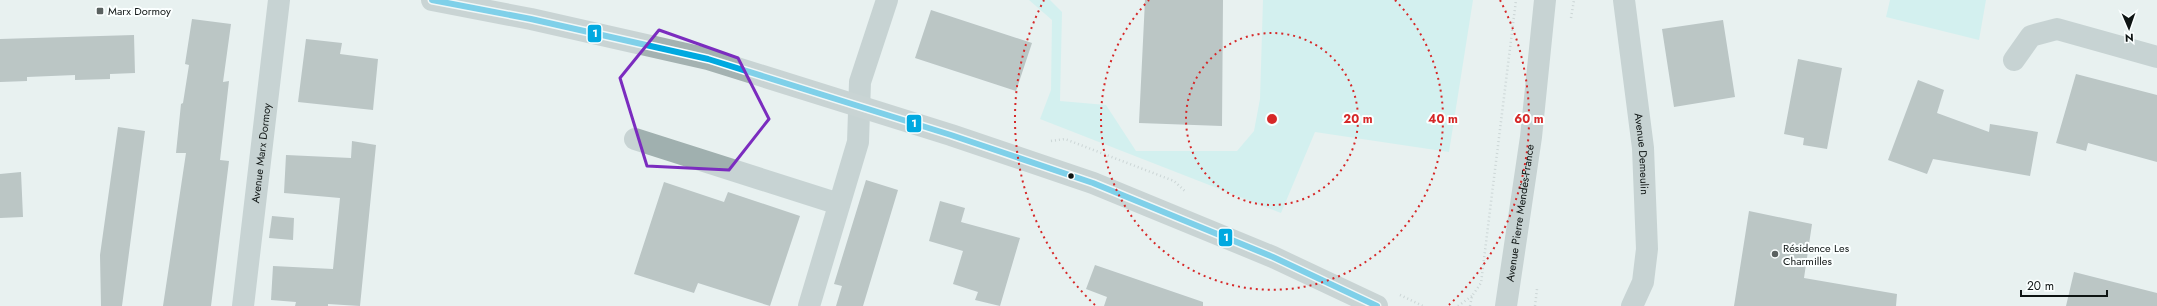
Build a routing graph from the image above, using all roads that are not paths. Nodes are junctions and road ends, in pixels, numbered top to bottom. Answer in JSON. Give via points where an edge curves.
{"nodes":[{"id":1,"x":279,"y":0,"type":"edge"},
{"id":2,"x":432,"y":0,"type":"edge"},
{"id":3,"x":887,"y":0,"type":"edge"},
{"id":4,"x":1545,"y":0,"type":"edge"},
{"id":5,"x":1624,"y":0,"type":"edge"},
{"id":6,"x":2157,"y":57,"type":"edge"},
{"id":7,"x":2014,"y":60,"type":"dead end"},
{"id":8,"x":859,"y":105,"type":"junction"},
{"id":9,"x":635,"y":140,"type":"dead end"},
{"id":10,"x":839,"y":204,"type":"junction"},
{"id":11,"x":243,"y":306,"type":"edge"},
{"id":12,"x":809,"y":306,"type":"edge"},
{"id":13,"x":1377,"y":306,"type":"edge"},
{"id":14,"x":1506,"y":306,"type":"edge"},
{"id":15,"x":1632,"y":306,"type":"edge"}],
"edges":[{"from":1,"to":11,"type":"street","name":"Avenue Marx Dormoy"},
{"from":2,"to":8,"type":"main road","via":[[708,59]]},
{"from":3,"to":8,"type":"street","via":[[860,82]]},
{"from":4,"to":14,"type":"street","name":"Avenue Pierre Mendès-France","via":[[1531,137]]},
{"from":5,"to":15,"type":"street","name":"Avenue Demeulin","via":[[1643,148],[1647,249],[1643,282]]},
{"from":6,"to":7,"type":"street","via":[[2057,29],[2031,36]]},
{"from":8,"to":10,"type":"street","via":[[858,142]]},
{"from":8,"to":13,"type":"main road","via":[[1093,183],[1273,257]]},
{"from":9,"to":10,"type":"street"},
{"from":10,"to":12,"type":"street"}]}
